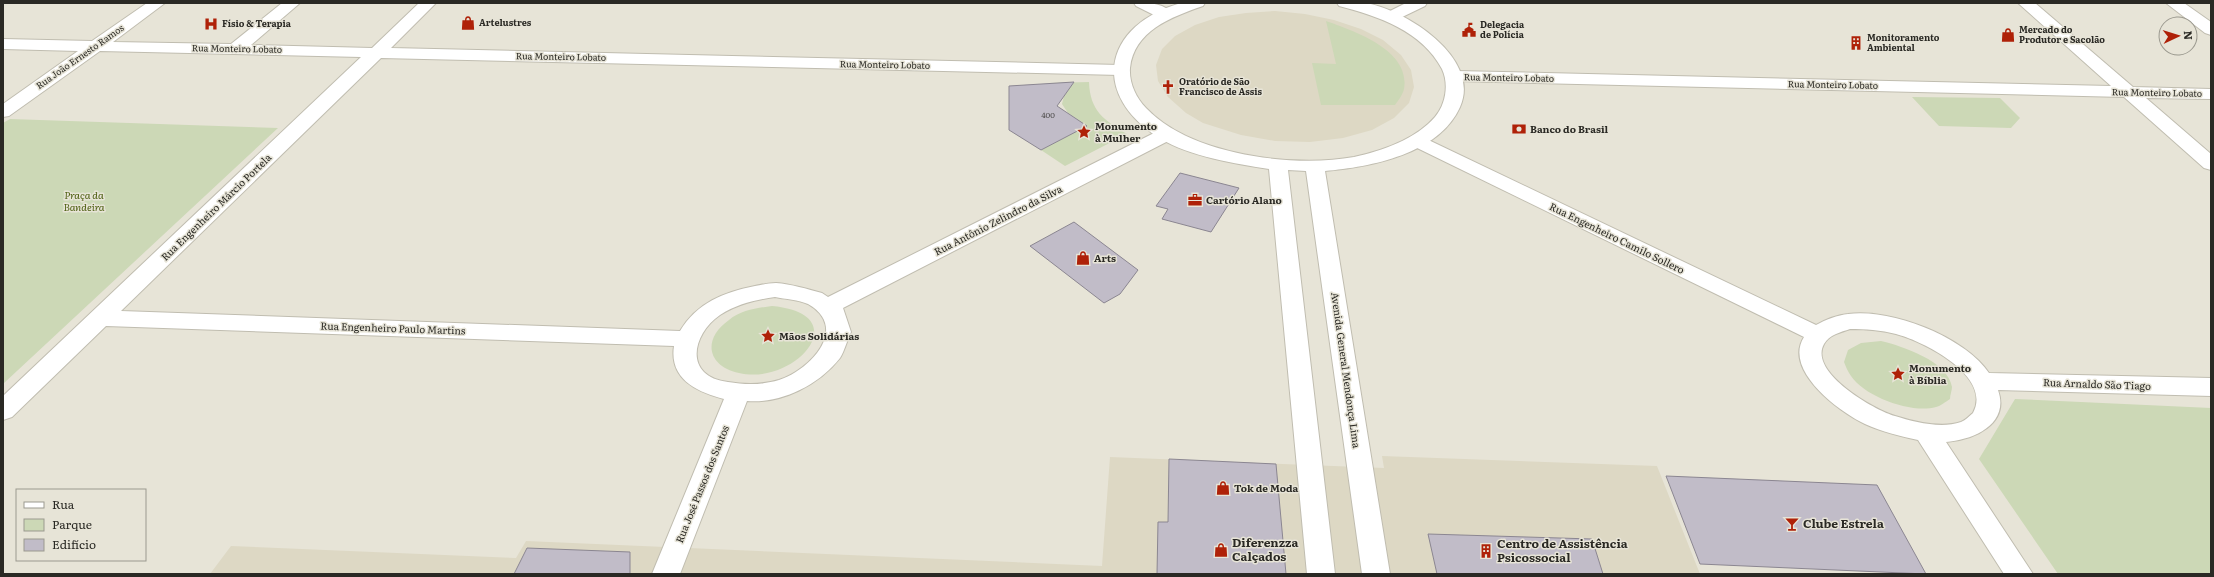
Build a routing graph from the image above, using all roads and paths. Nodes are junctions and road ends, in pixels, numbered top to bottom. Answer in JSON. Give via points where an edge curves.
{"nodes":[{"id":1,"x":157,"y":3,"type":"edge"},
{"id":2,"x":292,"y":3,"type":"edge"},
{"id":3,"x":428,"y":3,"type":"edge"},
{"id":4,"x":1142,"y":3,"type":"edge"},
{"id":5,"x":1197,"y":3,"type":"edge"},
{"id":6,"x":1345,"y":3,"type":"edge"},
{"id":7,"x":1419,"y":3,"type":"edge"},
{"id":8,"x":2026,"y":3,"type":"edge"},
{"id":9,"x":2174,"y":3,"type":"edge"},
{"id":10,"x":1164,"y":14,"type":"junction"},
{"id":11,"x":1390,"y":17,"type":"junction"},
{"id":12,"x":2211,"y":30,"type":"edge"},
{"id":13,"x":3,"y":44,"type":"edge"},
{"id":14,"x":96,"y":46,"type":"junction"},
{"id":15,"x":236,"y":49,"type":"junction"},
{"id":16,"x":376,"y":53,"type":"junction"},
{"id":17,"x":1120,"y":70,"type":"junction"},
{"id":18,"x":1455,"y":76,"type":"junction"},
{"id":19,"x":2128,"y":92,"type":"junction"},
{"id":20,"x":2211,"y":94,"type":"edge"},
{"id":21,"x":3,"y":112,"type":"edge"},
{"id":22,"x":1167,"y":134,"type":"junction"},
{"id":23,"x":1418,"y":140,"type":"junction"},
{"id":24,"x":2211,"y":164,"type":"edge"},
{"id":25,"x":1278,"y":165,"type":"junction"},
{"id":26,"x":1315,"y":166,"type":"junction"},
{"id":27,"x":829,"y":306,"type":"junction"},
{"id":28,"x":100,"y":318,"type":"junction"},
{"id":29,"x":1816,"y":334,"type":"junction"},
{"id":30,"x":687,"y":339,"type":"junction"},
{"id":31,"x":1982,"y":381,"type":"junction"},
{"id":32,"x":2211,"y":387,"type":"edge"},
{"id":33,"x":738,"y":393,"type":"junction"},
{"id":34,"x":3,"y":410,"type":"edge"},
{"id":35,"x":1926,"y":432,"type":"junction"},
{"id":36,"x":666,"y":574,"type":"edge"},
{"id":37,"x":1321,"y":574,"type":"edge"},
{"id":38,"x":1376,"y":574,"type":"edge"},
{"id":39,"x":2019,"y":574,"type":"edge"}],
"edges":[{"from":1,"to":14,"type":"street","name":"Rua João Ernesto Ramos"},
{"from":2,"to":15,"type":"street"},
{"from":3,"to":16,"type":"street","name":"Rua Engenheiro Márcio Portela"},
{"from":4,"to":10,"type":"street"},
{"from":5,"to":10,"type":"street"},
{"from":6,"to":11,"type":"street"},
{"from":7,"to":11,"type":"street"},
{"from":8,"to":19,"type":"street"},
{"from":9,"to":12,"type":"street"},
{"from":10,"to":17,"type":"street","via":[[1141,30],[1126,48]]},
{"from":11,"to":18,"type":"street","via":[[1419,33],[1442,53]]},
{"from":13,"to":14,"type":"street","name":"Rua Monteiro Lobato"},
{"from":14,"to":15,"type":"street","name":"Rua Monteiro Lobato"},
{"from":14,"to":21,"type":"street","name":"Rua João Ernesto Ramos"},
{"from":15,"to":16,"type":"street","name":"Rua Monteiro Lobato"},
{"from":16,"to":17,"type":"street","name":"Rua Monteiro Lobato"},
{"from":16,"to":28,"type":"street","name":"Rua Engenheiro Márcio Portela"},
{"from":17,"to":22,"type":"street","via":[[1128,98],[1144,117]]},
{"from":18,"to":19,"type":"street","name":"Rua Monteiro Lobato"},
{"from":18,"to":23,"type":"street","via":[[1455,99],[1452,105],[1441,124]]},
{"from":19,"to":20,"type":"street","name":"Rua Monteiro Lobato"},
{"from":19,"to":24,"type":"street"},
{"from":22,"to":25,"type":"street","via":[[1200,148],[1241,159]]},
{"from":22,"to":27,"type":"street","name":"Rua Antônio Zelindro da Silva"},
{"from":23,"to":26,"type":"street","via":[[1396,150],[1361,160]]},
{"from":23,"to":29,"type":"street","name":"Rua Engenheiro Camilo Sollero"},
{"from":25,"to":26,"type":"street"},
{"from":25,"to":37,"type":"street"},
{"from":26,"to":38,"type":"street","name":"Avenida General Mendonça Lima"},
{"from":27,"to":30,"type":"street","via":[[815,297],[796,291],[752,293],[711,310],[696,324]]},
{"from":27,"to":33,"type":"street","via":[[838,318],[840,333],[835,349],[824,364],[806,377],[784,387],[759,393]]},
{"from":28,"to":30,"type":"street","name":"Rua Engenheiro Paulo Martins"},
{"from":28,"to":34,"type":"street","name":"Rua Engenheiro Márcio Portela"},
{"from":29,"to":31,"type":"street","via":[[1829,326],[1848,321],[1872,321],[1898,326],[1924,335],[1948,348],[1968,364]]},
{"from":29,"to":35,"type":"street","via":[[1810,348],[1812,364],[1823,382],[1842,399],[1867,415],[1896,426]]},
{"from":30,"to":33,"type":"street","via":[[684,358],[692,374],[710,387]]},
{"from":31,"to":32,"type":"street","name":"Rua Arnaldo São Tiago"},
{"from":31,"to":35,"type":"street","via":[[1990,399],[1987,415],[1974,426],[1953,433]]},
{"from":33,"to":36,"type":"street","name":"Rua José Passos dos Santos"},
{"from":35,"to":39,"type":"street"}]}
